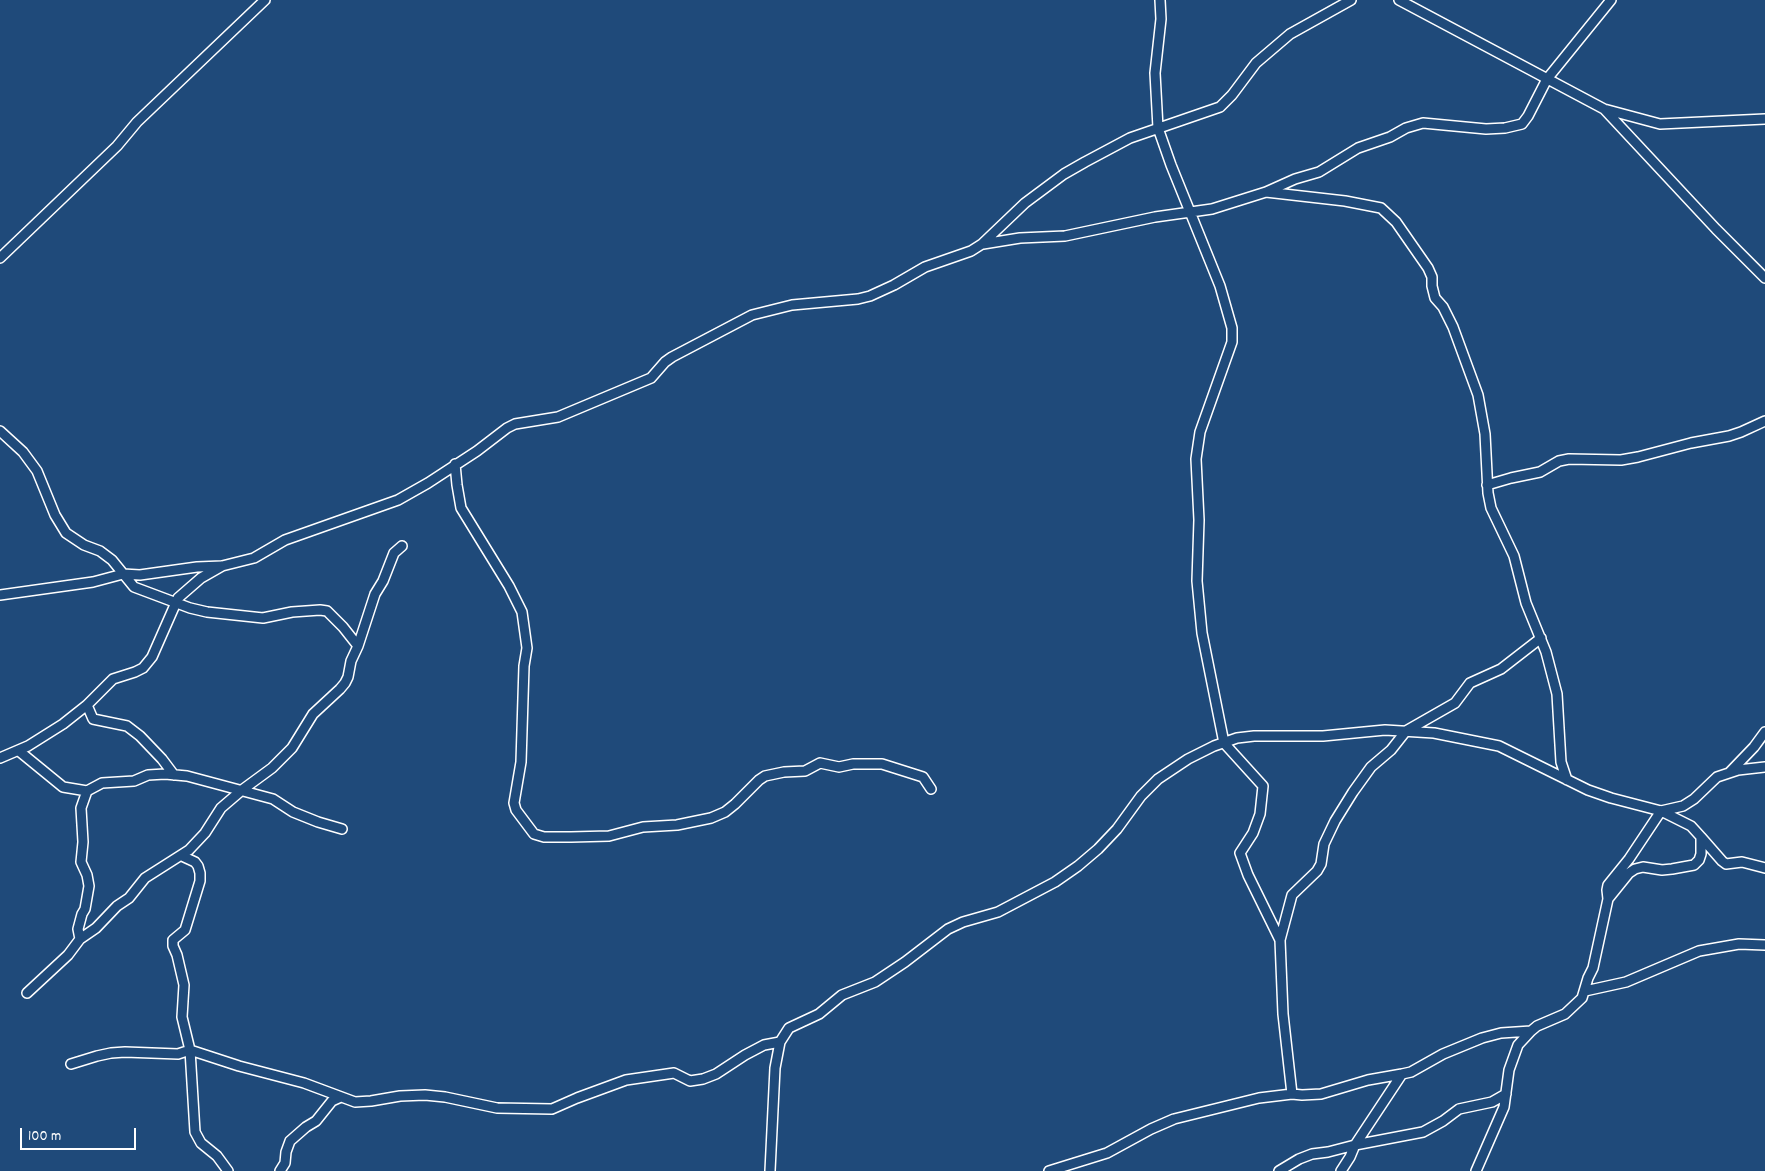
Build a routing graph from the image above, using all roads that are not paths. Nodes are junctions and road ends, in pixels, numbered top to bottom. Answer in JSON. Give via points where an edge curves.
{"nodes":[{"id":1,"x":265,"y":0,"type":"edge"},
{"id":2,"x":1160,"y":0,"type":"edge"},
{"id":3,"x":1351,"y":0,"type":"edge"},
{"id":4,"x":1399,"y":0,"type":"edge"},
{"id":5,"x":1610,"y":0,"type":"edge"},
{"id":6,"x":1547,"y":79,"type":"junction"},
{"id":7,"x":1604,"y":109,"type":"junction"},
{"id":8,"x":1765,"y":119,"type":"edge"},
{"id":9,"x":1158,"y":128,"type":"junction"},
{"id":10,"x":1266,"y":192,"type":"junction"},
{"id":11,"x":1190,"y":212,"type":"junction"},
{"id":12,"x":982,"y":244,"type":"junction"},
{"id":13,"x":0,"y":258,"type":"edge"},
{"id":14,"x":1765,"y":278,"type":"edge"},
{"id":15,"x":1765,"y":420,"type":"edge"},
{"id":16,"x":0,"y":432,"type":"edge"},
{"id":17,"x":455,"y":464,"type":"junction"},
{"id":18,"x":1488,"y":485,"type":"junction"},
{"id":19,"x":402,"y":546,"type":"dead end"},
{"id":20,"x":222,"y":566,"type":"junction"},
{"id":21,"x":123,"y":574,"type":"junction"},
{"id":22,"x":0,"y":595,"type":"edge"},
{"id":23,"x":176,"y":602,"type":"junction"},
{"id":24,"x":1541,"y":638,"type":"junction"},
{"id":25,"x":358,"y":646,"type":"junction"},
{"id":26,"x":87,"y":705,"type":"junction"},
{"id":27,"x":1406,"y":731,"type":"junction"},
{"id":28,"x":1765,"y":732,"type":"edge"},
{"id":29,"x":1224,"y":743,"type":"junction"},
{"id":30,"x":19,"y":751,"type":"junction"},
{"id":31,"x":0,"y":758,"type":"edge"},
{"id":32,"x":1765,"y":767,"type":"edge"},
{"id":33,"x":1730,"y":772,"type":"junction"},
{"id":34,"x":174,"y":775,"type":"junction"},
{"id":35,"x":1567,"y":780,"type":"junction"},
{"id":36,"x":932,"y":789,"type":"dead end"},
{"id":37,"x":242,"y":790,"type":"junction"},
{"id":38,"x":87,"y":791,"type":"junction"},
{"id":39,"x":1661,"y":811,"type":"junction"},
{"id":40,"x":342,"y":829,"type":"dead end"},
{"id":41,"x":1701,"y":837,"type":"junction"},
{"id":42,"x":182,"y":856,"type":"junction"},
{"id":43,"x":1765,"y":868,"type":"edge"},
{"id":44,"x":1608,"y":898,"type":"junction"},
{"id":45,"x":80,"y":939,"type":"junction"},
{"id":46,"x":1280,"y":940,"type":"junction"},
{"id":47,"x":1765,"y":945,"type":"edge"},
{"id":48,"x":1585,"y":991,"type":"junction"},
{"id":49,"x":27,"y":993,"type":"dead end"},
{"id":50,"x":1531,"y":1031,"type":"junction"},
{"id":51,"x":780,"y":1042,"type":"junction"},
{"id":52,"x":190,"y":1050,"type":"junction"},
{"id":53,"x":71,"y":1064,"type":"dead end"},
{"id":54,"x":1402,"y":1074,"type":"junction"},
{"id":55,"x":1292,"y":1094,"type":"junction"},
{"id":56,"x":1506,"y":1094,"type":"junction"},
{"id":57,"x":341,"y":1097,"type":"junction"},
{"id":58,"x":1355,"y":1145,"type":"junction"},
{"id":59,"x":228,"y":1171,"type":"edge"},
{"id":60,"x":280,"y":1171,"type":"edge"},
{"id":61,"x":770,"y":1171,"type":"edge"},
{"id":62,"x":1049,"y":1171,"type":"edge"},
{"id":63,"x":1279,"y":1171,"type":"edge"},
{"id":64,"x":1340,"y":1171,"type":"edge"},
{"id":65,"x":1476,"y":1171,"type":"edge"}],
"edges":[{"from":1,"to":13,"type":"street"},
{"from":2,"to":9,"type":"street","via":[[1155,73]]},
{"from":3,"to":9,"type":"street","via":[[1290,34],[1256,63],[1220,107]]},
{"from":4,"to":6,"type":"street"},
{"from":5,"to":6,"type":"street"},
{"from":6,"to":7,"type":"street"},
{"from":6,"to":10,"type":"street","via":[[1522,124],[1486,129],[1423,123],[1358,148],[1319,172]]},
{"from":7,"to":8,"type":"street","via":[[1660,124]]},
{"from":7,"to":14,"type":"street"},
{"from":9,"to":11,"type":"street"},
{"from":9,"to":12,"type":"street","via":[[1130,138],[1064,174],[1025,203]]},
{"from":10,"to":11,"type":"street","via":[[1212,209]]},
{"from":10,"to":18,"type":"street","via":[[1381,208],[1396,222],[1428,268],[1435,298],[1453,328],[1471,374],[1485,434]]},
{"from":11,"to":12,"type":"street","via":[[1065,236],[1028,237]]},
{"from":11,"to":29,"type":"street","via":[[1220,286],[1232,328],[1232,342],[1200,432],[1196,459],[1199,607],[1206,660]]},
{"from":12,"to":17,"type":"street","via":[[925,267],[864,298],[792,306],[752,315],[672,357],[651,378],[558,417],[515,424]]},
{"from":15,"to":18,"type":"street","via":[[1729,436],[1621,460],[1569,459],[1540,472]]},
{"from":16,"to":21,"type":"street","via":[[23,452],[37,471],[66,533],[112,560]]},
{"from":17,"to":20,"type":"street","via":[[398,500],[285,540],[254,558]]},
{"from":17,"to":36,"type":"street","via":[[461,508],[522,612],[527,648],[521,762],[514,803],[534,834],[609,836],[643,826],[677,825],[711,818],[725,812],[765,776],[805,771],[820,763],[839,767],[882,764],[923,777]]},
{"from":18,"to":24,"type":"street","via":[[1490,508],[1510,548]]},
{"from":19,"to":25,"type":"street","via":[[394,553],[375,594]]},
{"from":20,"to":21,"type":"street"},
{"from":20,"to":23,"type":"street","via":[[194,584]]},
{"from":21,"to":22,"type":"street","via":[[94,582]]},
{"from":21,"to":23,"type":"street","via":[[134,587]]},
{"from":23,"to":25,"type":"street","via":[[207,612],[262,618],[320,610],[327,612],[343,627]]},
{"from":23,"to":26,"type":"street","via":[[152,657],[135,672],[113,679]]},
{"from":24,"to":27,"type":"street","via":[[1502,669],[1470,683],[1455,703]]},
{"from":24,"to":35,"type":"street","via":[[1557,694],[1561,762]]},
{"from":25,"to":37,"type":"street","via":[[340,690],[313,714],[292,748]]},
{"from":26,"to":30,"type":"street","via":[[64,724]]},
{"from":26,"to":34,"type":"street","via":[[93,719],[127,726],[140,736]]},
{"from":27,"to":29,"type":"street","via":[[1316,737],[1254,736]]},
{"from":27,"to":35,"type":"street","via":[[1490,744]]},
{"from":27,"to":46,"type":"street","via":[[1363,777],[1342,808],[1324,844],[1317,871],[1292,895]]},
{"from":28,"to":33,"type":"street"},
{"from":29,"to":46,"type":"street","via":[[1262,786],[1260,814],[1240,853]]},
{"from":29,"to":51,"type":"street","via":[[1188,759],[1158,779],[1098,849],[1055,882],[998,912],[948,929],[875,982],[842,995],[819,1014],[790,1028]]},
{"from":30,"to":31,"type":"street"},
{"from":30,"to":38,"type":"street","via":[[63,786]]},
{"from":32,"to":33,"type":"street"},
{"from":33,"to":39,"type":"street","via":[[1718,777],[1683,806]]},
{"from":34,"to":37,"type":"street"},
{"from":34,"to":38,"type":"street","via":[[148,775],[134,781],[102,784]]},
{"from":35,"to":39,"type":"street","via":[[1599,794]]},
{"from":37,"to":40,"type":"street","via":[[273,799],[293,812]]},
{"from":37,"to":42,"type":"street","via":[[217,812],[205,833]]},
{"from":38,"to":45,"type":"street","via":[[81,808],[81,862],[89,886],[78,929]]},
{"from":39,"to":41,"type":"street","via":[[1692,826]]},
{"from":39,"to":44,"type":"street","via":[[1608,885]]},
{"from":41,"to":43,"type":"street","via":[[1726,864],[1742,862]]},
{"from":41,"to":44,"type":"street","via":[[1701,854],[1694,865],[1662,870],[1635,869]]},
{"from":42,"to":45,"type":"street","via":[[145,878],[129,898]]},
{"from":42,"to":52,"type":"street","via":[[195,862],[200,873],[185,930],[173,940],[184,985],[182,1017]]},
{"from":44,"to":48,"type":"street"},
{"from":45,"to":49,"type":"street","via":[[68,955]]},
{"from":46,"to":55,"type":"street","via":[[1283,1014]]},
{"from":47,"to":48,"type":"street","via":[[1740,944],[1699,951],[1626,982]]},
{"from":48,"to":50,"type":"street","via":[[1565,1014]]},
{"from":50,"to":54,"type":"street","via":[[1482,1038]]},
{"from":50,"to":56,"type":"street","via":[[1513,1055]]},
{"from":51,"to":57,"type":"street","via":[[753,1050],[703,1079],[690,1081],[674,1073],[626,1080],[552,1110],[497,1108],[445,1096],[400,1096],[355,1102]]},
{"from":51,"to":61,"type":"street","via":[[775,1068]]},
{"from":52,"to":53,"type":"street","via":[[178,1054],[111,1053]]},
{"from":52,"to":57,"type":"street"},
{"from":52,"to":59,"type":"street","via":[[195,1132],[201,1143]]},
{"from":54,"to":55,"type":"street","via":[[1321,1094]]},
{"from":54,"to":58,"type":"street"},
{"from":55,"to":62,"type":"street","via":[[1259,1098],[1174,1119],[1107,1153]]},
{"from":56,"to":58,"type":"street","via":[[1492,1102],[1459,1109],[1423,1132]]},
{"from":56,"to":65,"type":"street","via":[[1504,1107]]},
{"from":57,"to":60,"type":"street","via":[[332,1101],[316,1121],[290,1141]]},
{"from":58,"to":63,"type":"street","via":[[1312,1154]]},
{"from":58,"to":64,"type":"street"}]}
